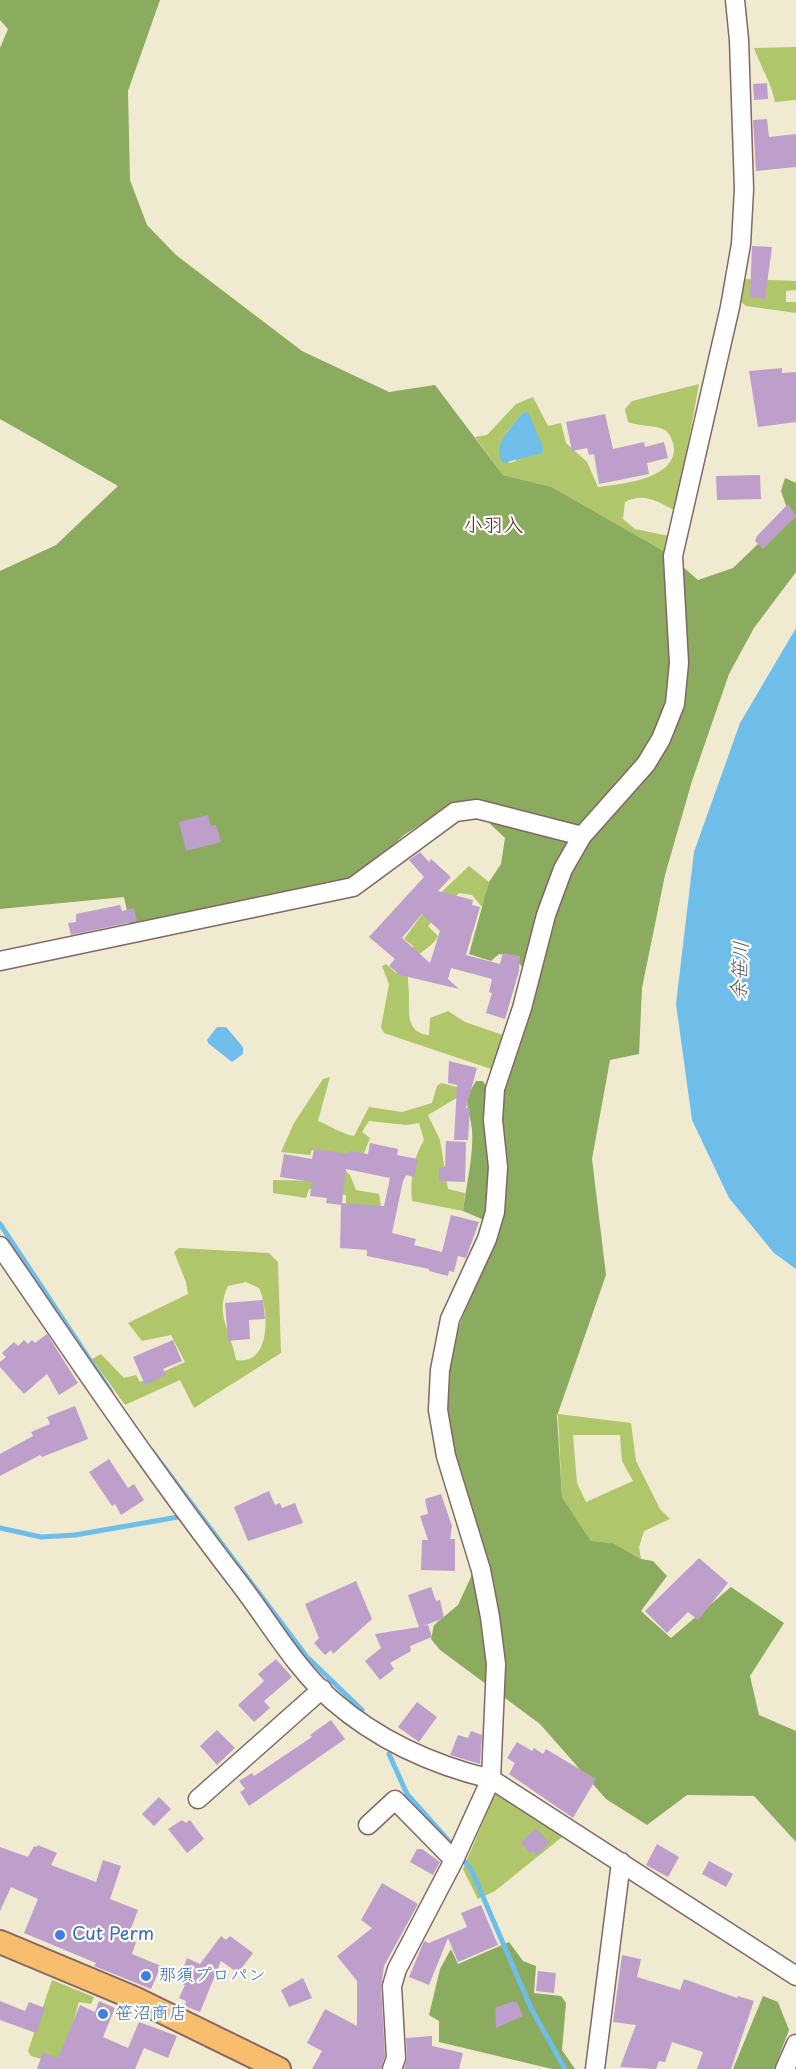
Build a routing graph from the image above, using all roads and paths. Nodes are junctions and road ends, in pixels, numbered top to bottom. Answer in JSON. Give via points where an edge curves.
{"nodes":[{"id":1,"x":735,"y":0,"type":"edge"},
{"id":2,"x":582,"y":836,"type":"junction"},
{"id":3,"x":0,"y":961,"type":"edge"},
{"id":4,"x":0,"y":1246,"type":"edge"},
{"id":5,"x":322,"y":1689,"type":"junction"},
{"id":6,"x":490,"y":1779,"type":"junction"},
{"id":7,"x":198,"y":1799,"type":"dead end"},
{"id":8,"x":368,"y":1825,"type":"dead end"},
{"id":9,"x":454,"y":1860,"type":"junction"},
{"id":10,"x":621,"y":1862,"type":"junction"},
{"id":11,"x":0,"y":1942,"type":"edge"},
{"id":12,"x":796,"y":1976,"type":"edge"},
{"id":13,"x":796,"y":2044,"type":"edge"},
{"id":14,"x":279,"y":2069,"type":"edge"},
{"id":15,"x":392,"y":2069,"type":"edge"},
{"id":16,"x":595,"y":2069,"type":"edge"},
{"id":17,"x":785,"y":2069,"type":"edge"}],
"edges":[{"from":1,"to":2,"type":"street","via":[[744,189],[741,244],[674,555],[680,663],[675,704],[646,764]]},
{"from":2,"to":3,"type":"street","via":[[477,809],[456,812],[353,887]]},
{"from":2,"to":6,"type":"street","via":[[563,869],[546,915],[522,1008],[495,1089],[495,1212],[487,1239],[450,1319],[440,1370],[441,1434],[481,1570],[496,1664]]},
{"from":4,"to":5,"type":"street","via":[[132,1440],[301,1668]]},
{"from":5,"to":6,"type":"street","via":[[366,1726],[401,1747],[457,1771]]},
{"from":5,"to":7,"type":"street"},
{"from":6,"to":9,"type":"street"},
{"from":6,"to":10,"type":"street"},
{"from":8,"to":9,"type":"street","via":[[395,1800]]},
{"from":9,"to":15,"type":"street","via":[[396,1969],[392,1986],[396,2058]]},
{"from":10,"to":12,"type":"street"},
{"from":10,"to":16,"type":"street"},
{"from":11,"to":14,"type":"main road","via":[[134,1998]]},
{"from":13,"to":17,"type":"street"}]}
